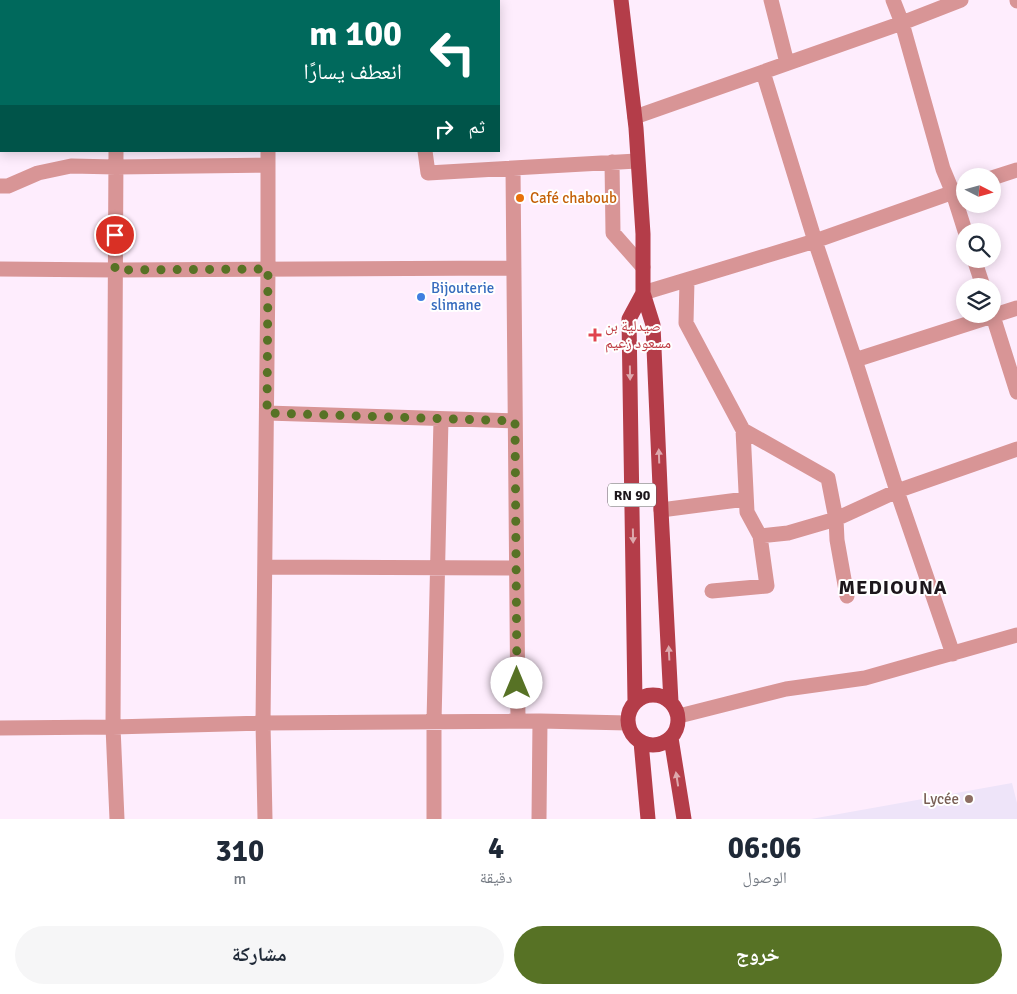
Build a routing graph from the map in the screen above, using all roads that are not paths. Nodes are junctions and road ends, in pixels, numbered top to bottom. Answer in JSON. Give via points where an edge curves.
{"nodes":[{"id":1,"x":621,"y":0,"type":"edge"},
{"id":2,"x":771,"y":0,"type":"edge"},
{"id":3,"x":893,"y":0,"type":"edge"},
{"id":4,"x":961,"y":0,"type":"edge"},
{"id":5,"x":902,"y":23,"type":"junction"},
{"id":6,"x":787,"y":63,"type":"junction"},
{"id":7,"x":763,"y":72,"type":"junction"},
{"id":8,"x":634,"y":117,"type":"junction"},
{"id":9,"x":116,"y":152,"type":"edge"},
{"id":10,"x":425,"y":152,"type":"edge"},
{"id":11,"x":268,"y":158,"type":"edge"},
{"id":12,"x":637,"y":161,"type":"junction"},
{"id":13,"x":612,"y":162,"type":"junction"},
{"id":14,"x":116,"y":167,"type":"junction"},
{"id":15,"x":513,"y":168,"type":"junction"},
{"id":16,"x":1017,"y":170,"type":"edge"},
{"id":17,"x":1001,"y":175,"type":"edge"},
{"id":18,"x":0,"y":186,"type":"edge"},
{"id":19,"x":956,"y":186,"type":"edge"},
{"id":20,"x":956,"y":191,"type":"edge"},
{"id":21,"x":815,"y":241,"type":"junction"},
{"id":22,"x":643,"y":267,"type":"junction"},
{"id":23,"x":514,"y":268,"type":"junction"},
{"id":24,"x":0,"y":269,"type":"edge"},
{"id":25,"x":268,"y":269,"type":"junction"},
{"id":26,"x":115,"y":270,"type":"junction"},
{"id":27,"x":687,"y":280,"type":"junction"},
{"id":28,"x":643,"y":293,"type":"junction"},
{"id":29,"x":1017,"y":308,"type":"edge"},
{"id":30,"x":1001,"y":312,"type":"edge"},
{"id":31,"x":966,"y":323,"type":"edge"},
{"id":32,"x":996,"y":323,"type":"edge"},
{"id":33,"x":855,"y":360,"type":"junction"},
{"id":34,"x":1017,"y":392,"type":"edge"},
{"id":35,"x":267,"y":413,"type":"junction"},
{"id":36,"x":441,"y":419,"type":"junction"},
{"id":37,"x":515,"y":421,"type":"junction"},
{"id":38,"x":743,"y":430,"type":"junction"},
{"id":39,"x":1017,"y":449,"type":"edge"},
{"id":40,"x":897,"y":491,"type":"junction"},
{"id":41,"x":746,"y":499,"type":"junction"},
{"id":42,"x":662,"y":510,"type":"junction"},
{"id":43,"x":836,"y":519,"type":"junction"},
{"id":44,"x":760,"y":536,"type":"junction"},
{"id":45,"x":265,"y":566,"type":"junction"},
{"id":46,"x":439,"y":568,"type":"junction"},
{"id":47,"x":516,"y":568,"type":"junction"},
{"id":48,"x":712,"y":592,"type":"dead end"},
{"id":49,"x":847,"y":596,"type":"dead end"},
{"id":50,"x":1017,"y":635,"type":"edge"},
{"id":51,"x":953,"y":654,"type":"junction"},
{"id":52,"x":636,"y":701,"type":"junction"},
{"id":53,"x":672,"y":702,"type":"junction"},
{"id":54,"x":679,"y":716,"type":"junction"},
{"id":55,"x":518,"y":721,"type":"junction"},
{"id":56,"x":540,"y":721,"type":"junction"},
{"id":57,"x":434,"y":722,"type":"junction"},
{"id":58,"x":263,"y":723,"type":"junction"},
{"id":59,"x":628,"y":723,"type":"junction"},
{"id":60,"x":113,"y":727,"type":"junction"},
{"id":61,"x":0,"y":728,"type":"edge"},
{"id":62,"x":671,"y":738,"type":"junction"},
{"id":63,"x":641,"y":742,"type":"junction"},
{"id":64,"x":117,"y":819,"type":"edge"},
{"id":65,"x":265,"y":819,"type":"edge"},
{"id":66,"x":434,"y":819,"type":"edge"},
{"id":67,"x":539,"y":819,"type":"edge"},
{"id":68,"x":648,"y":819,"type":"edge"},
{"id":69,"x":684,"y":819,"type":"edge"}],
"edges":[{"from":1,"to":8,"type":"main road","number":"RN 90"},
{"from":2,"to":6,"type":"street"},
{"from":3,"to":5,"type":"street"},
{"from":4,"to":5,"type":"street"},
{"from":5,"to":6,"type":"street"},
{"from":5,"to":19,"type":"street","via":[[942,169]]},
{"from":6,"to":7,"type":"street"},
{"from":7,"to":8,"type":"street"},
{"from":7,"to":21,"type":"street"},
{"from":8,"to":12,"type":"main road","number":"RN 90"},
{"from":9,"to":14,"type":"street"},
{"from":10,"to":15,"type":"street","via":[[428,174]]},
{"from":11,"to":14,"type":"street"},
{"from":11,"to":25,"type":"street"},
{"from":12,"to":13,"type":"street"},
{"from":12,"to":22,"type":"main road","number":"RN 90"},
{"from":13,"to":15,"type":"street"},
{"from":13,"to":22,"type":"street","via":[[613,233]]},
{"from":14,"to":18,"type":"street","via":[[71,166]]},
{"from":14,"to":26,"type":"street"},
{"from":15,"to":23,"type":"street"},
{"from":16,"to":17,"type":"street"},
{"from":20,"to":21,"type":"street"},
{"from":21,"to":27,"type":"street"},
{"from":21,"to":33,"type":"street"},
{"from":22,"to":28,"type":"main road","number":"RN 90"},
{"from":23,"to":25,"type":"street"},
{"from":23,"to":37,"type":"street"},
{"from":24,"to":26,"type":"street"},
{"from":25,"to":26,"type":"street"},
{"from":25,"to":35,"type":"street"},
{"from":26,"to":60,"type":"street"},
{"from":27,"to":28,"type":"street"},
{"from":27,"to":38,"type":"street","via":[[686,323]]},
{"from":42,"to":28,"type":"main road","number":"RN 90","one_way":true,"via":[[654,325]]},
{"from":28,"to":52,"type":"main road","number":"RN 90","one_way":true,"via":[[629,319]]},
{"from":29,"to":30,"type":"street"},
{"from":31,"to":33,"type":"street"},
{"from":32,"to":34,"type":"street"},
{"from":33,"to":40,"type":"street"},
{"from":35,"to":36,"type":"street"},
{"from":35,"to":45,"type":"street"},
{"from":36,"to":37,"type":"street"},
{"from":36,"to":46,"type":"street"},
{"from":37,"to":47,"type":"street"},
{"from":38,"to":41,"type":"street"},
{"from":38,"to":43,"type":"street","via":[[828,478]]},
{"from":39,"to":40,"type":"street"},
{"from":40,"to":43,"type":"street"},
{"from":40,"to":51,"type":"street"},
{"from":41,"to":42,"type":"street"},
{"from":41,"to":44,"type":"street","via":[[747,512]]},
{"from":53,"to":42,"type":"main road","number":"RN 90","one_way":true},
{"from":43,"to":44,"type":"street","via":[[788,533]]},
{"from":43,"to":49,"type":"street"},
{"from":44,"to":48,"type":"street","via":[[766,586]]},
{"from":45,"to":46,"type":"street"},
{"from":45,"to":58,"type":"street"},
{"from":46,"to":47,"type":"street"},
{"from":46,"to":57,"type":"street"},
{"from":47,"to":55,"type":"street"},
{"from":50,"to":51,"type":"street"},
{"from":51,"to":54,"type":"street","via":[[865,678],[786,689]]},
{"from":52,"to":53,"type":"main road","via":[[642,696],[658,694]]},
{"from":52,"to":59,"type":"main road","number":"RN 90","via":[[628,715]]},
{"from":53,"to":54,"type":"main road","number":"RN 90"},
{"from":54,"to":62,"type":"main road","via":[[676,732]]},
{"from":55,"to":56,"type":"street"},
{"from":55,"to":57,"type":"street"},
{"from":56,"to":59,"type":"street"},
{"from":56,"to":67,"type":"street"},
{"from":57,"to":58,"type":"street"},
{"from":57,"to":66,"type":"street"},
{"from":58,"to":60,"type":"street"},
{"from":58,"to":65,"type":"street"},
{"from":59,"to":63,"type":"main road","via":[[630,731]]},
{"from":60,"to":61,"type":"street"},
{"from":60,"to":64,"type":"street"},
{"from":62,"to":63,"type":"main road","via":[[657,745]]},
{"from":69,"to":62,"type":"main road","one_way":true},
{"from":63,"to":68,"type":"main road"}]}
